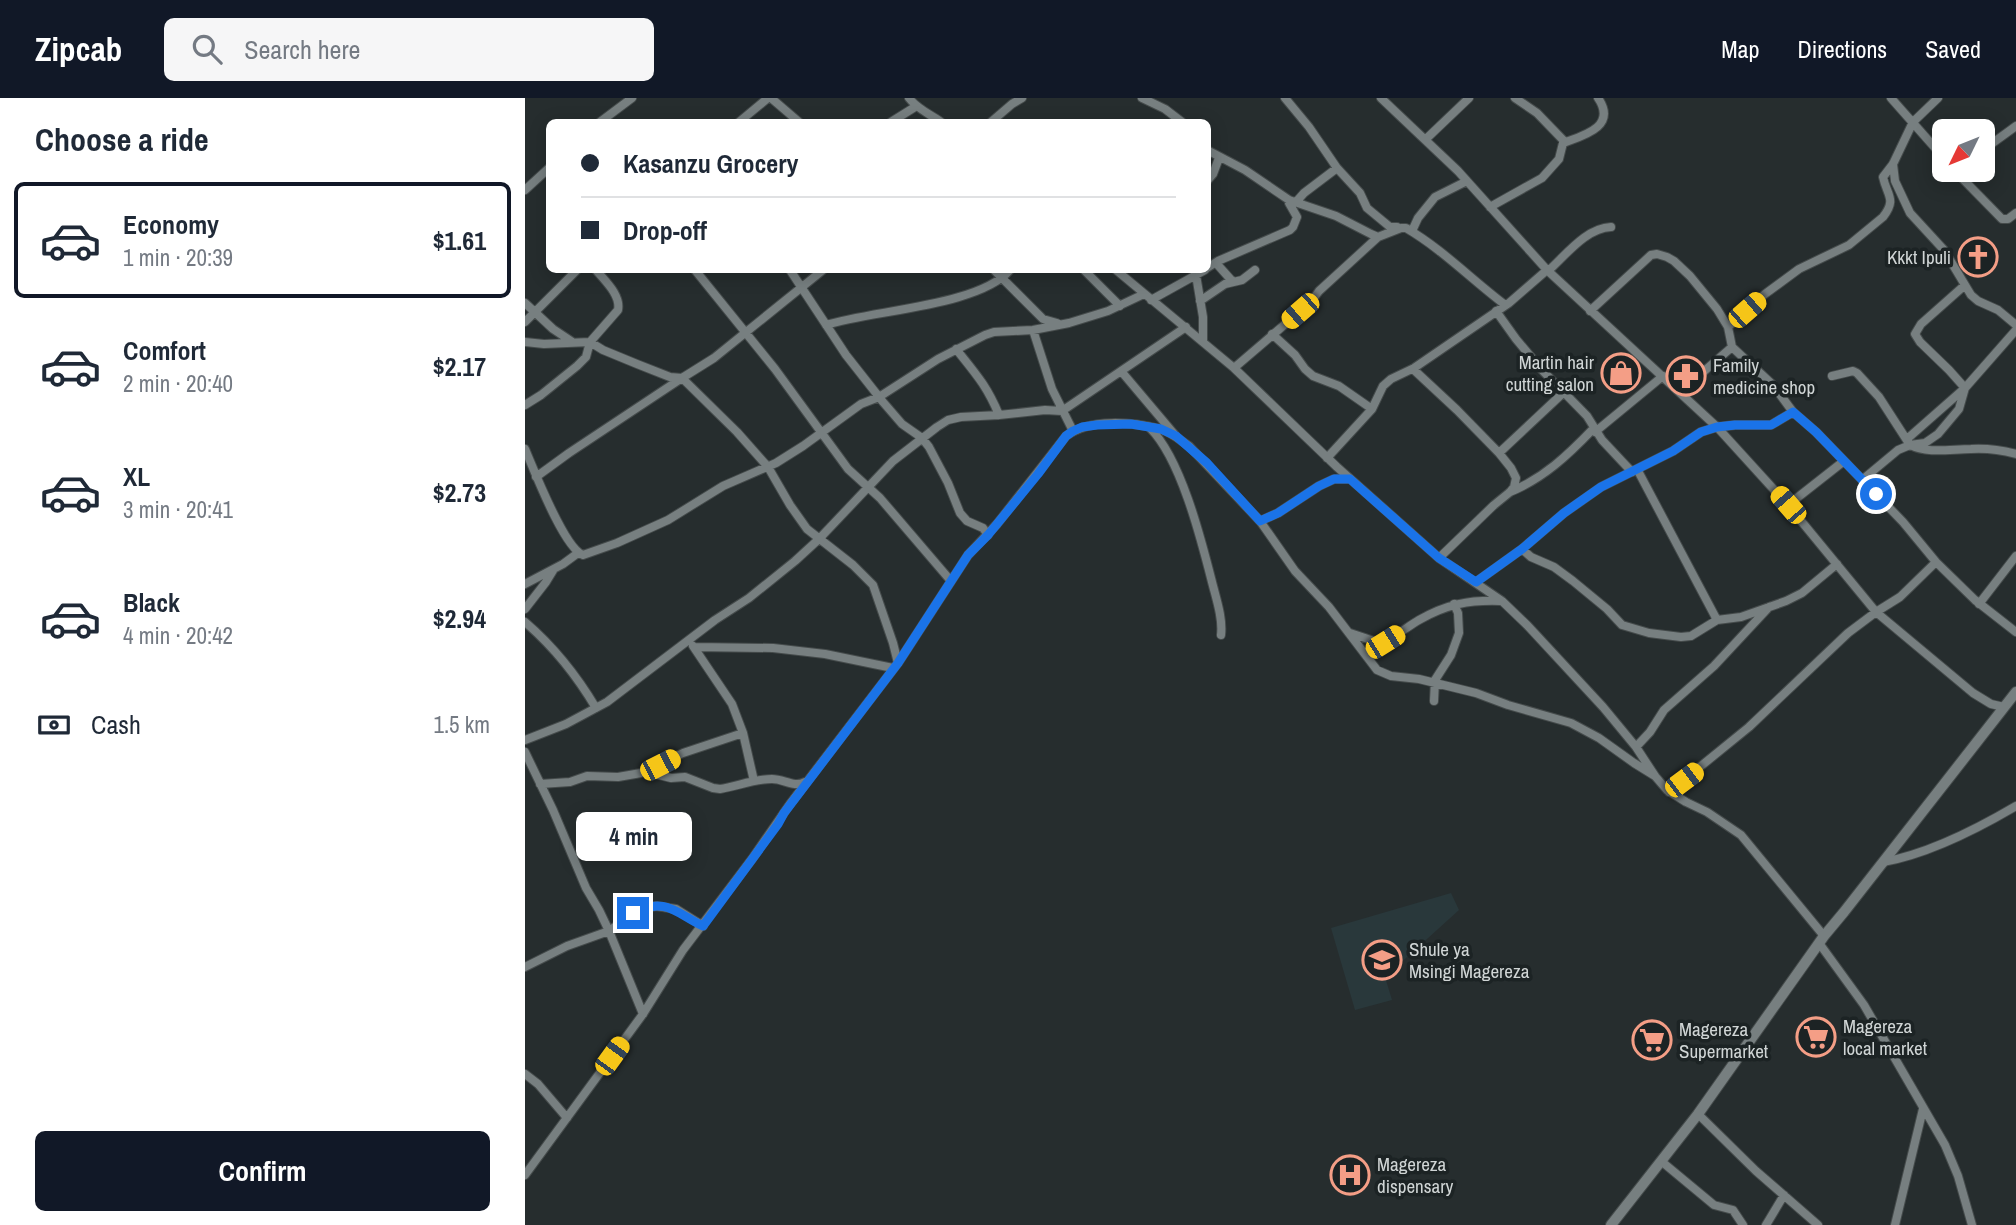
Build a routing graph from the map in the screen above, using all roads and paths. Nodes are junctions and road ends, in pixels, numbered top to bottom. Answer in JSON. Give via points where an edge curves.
{"nodes":[{"id":1,"x":632,"y":98,"type":"edge"},
{"id":2,"x":769,"y":98,"type":"edge"},
{"id":3,"x":909,"y":98,"type":"edge"},
{"id":4,"x":1022,"y":98,"type":"edge"},
{"id":5,"x":1142,"y":98,"type":"edge"},
{"id":6,"x":1285,"y":98,"type":"edge"},
{"id":7,"x":1381,"y":98,"type":"edge"},
{"id":8,"x":1469,"y":98,"type":"edge"},
{"id":9,"x":1515,"y":98,"type":"edge"},
{"id":10,"x":1891,"y":98,"type":"edge"},
{"id":11,"x":1938,"y":98,"type":"edge"},
{"id":12,"x":1603,"y":99,"type":"edge"},
{"id":13,"x":915,"y":107,"type":"junction"},
{"id":14,"x":604,"y":119,"type":"edge"},
{"id":15,"x":743,"y":119,"type":"edge"},
{"id":16,"x":795,"y":119,"type":"edge"},
{"id":17,"x":896,"y":119,"type":"edge"},
{"id":18,"x":937,"y":119,"type":"edge"},
{"id":19,"x":994,"y":119,"type":"edge"},
{"id":20,"x":1178,"y":119,"type":"edge"},
{"id":21,"x":1913,"y":122,"type":"junction"},
{"id":22,"x":2016,"y":126,"type":"edge"},
{"id":23,"x":1426,"y":139,"type":"junction"},
{"id":24,"x":1995,"y":141,"type":"edge"},
{"id":25,"x":1565,"y":142,"type":"junction"},
{"id":26,"x":1932,"y":144,"type":"edge"},
{"id":27,"x":1211,"y":153,"type":"edge"},
{"id":28,"x":1219,"y":158,"type":"junction"},
{"id":29,"x":1893,"y":164,"type":"junction"},
{"id":30,"x":1336,"y":169,"type":"junction"},
{"id":31,"x":546,"y":171,"type":"edge"},
{"id":32,"x":1211,"y":176,"type":"edge"},
{"id":33,"x":1467,"y":181,"type":"junction"},
{"id":34,"x":1968,"y":182,"type":"edge"},
{"id":35,"x":525,"y":190,"type":"edge"},
{"id":36,"x":1293,"y":201,"type":"junction"},
{"id":37,"x":1490,"y":206,"type":"junction"},
{"id":38,"x":2016,"y":213,"type":"edge"},
{"id":39,"x":1611,"y":227,"type":"dead end"},
{"id":40,"x":1401,"y":228,"type":"junction"},
{"id":41,"x":1412,"y":231,"type":"junction"},
{"id":42,"x":1378,"y":237,"type":"junction"},
{"id":43,"x":1216,"y":263,"type":"junction"},
{"id":44,"x":1211,"y":266,"type":"edge"},
{"id":45,"x":1255,"y":270,"type":"dead end"},
{"id":46,"x":1548,"y":270,"type":"junction"},
{"id":47,"x":574,"y":273,"type":"edge"},
{"id":48,"x":599,"y":273,"type":"edge"},
{"id":49,"x":697,"y":273,"type":"edge"},
{"id":50,"x":792,"y":273,"type":"edge"},
{"id":51,"x":819,"y":273,"type":"edge"},
{"id":52,"x":998,"y":273,"type":"edge"},
{"id":53,"x":1007,"y":273,"type":"edge"},
{"id":54,"x":1087,"y":273,"type":"edge"},
{"id":55,"x":1119,"y":273,"type":"edge"},
{"id":56,"x":1199,"y":273,"type":"edge"},
{"id":57,"x":1196,"y":275,"type":"junction"},
{"id":58,"x":1003,"y":277,"type":"junction"},
{"id":59,"x":1233,"y":282,"type":"junction"},
{"id":60,"x":1965,"y":285,"type":"junction"},
{"id":61,"x":801,"y":288,"type":"junction"},
{"id":62,"x":1147,"y":297,"type":"junction"},
{"id":63,"x":1201,"y":301,"type":"junction"},
{"id":64,"x":525,"y":303,"type":"edge"},
{"id":65,"x":1504,"y":304,"type":"junction"},
{"id":66,"x":1120,"y":306,"type":"junction"},
{"id":67,"x":1496,"y":311,"type":"junction"},
{"id":68,"x":1590,"y":311,"type":"junction"},
{"id":69,"x":536,"y":313,"type":"junction"},
{"id":70,"x":525,"y":322,"type":"edge"},
{"id":71,"x":1069,"y":323,"type":"junction"},
{"id":72,"x":826,"y":325,"type":"junction"},
{"id":73,"x":1186,"y":327,"type":"junction"},
{"id":74,"x":1728,"y":327,"type":"junction"},
{"id":75,"x":2016,"y":328,"type":"edge"},
{"id":76,"x":1033,"y":330,"type":"junction"},
{"id":77,"x":746,"y":333,"type":"junction"},
{"id":78,"x":1272,"y":334,"type":"junction"},
{"id":79,"x":572,"y":341,"type":"junction"},
{"id":80,"x":1203,"y":341,"type":"junction"},
{"id":81,"x":525,"y":342,"type":"edge"},
{"id":82,"x":590,"y":342,"type":"junction"},
{"id":83,"x":1732,"y":347,"type":"junction"},
{"id":84,"x":956,"y":349,"type":"junction"},
{"id":85,"x":1234,"y":368,"type":"junction"},
{"id":86,"x":1413,"y":369,"type":"junction"},
{"id":87,"x":1121,"y":371,"type":"junction"},
{"id":88,"x":1663,"y":376,"type":"junction"},
{"id":89,"x":1832,"y":376,"type":"dead end"},
{"id":90,"x":682,"y":378,"type":"junction"},
{"id":91,"x":1965,"y":388,"type":"junction"},
{"id":92,"x":1680,"y":392,"type":"junction"},
{"id":93,"x":1563,"y":393,"type":"junction"},
{"id":94,"x":879,"y":397,"type":"junction"},
{"id":95,"x":525,"y":405,"type":"edge"},
{"id":96,"x":1372,"y":409,"type":"junction"},
{"id":97,"x":1062,"y":411,"type":"junction"},
{"id":98,"x":1793,"y":412,"type":"junction"},
{"id":99,"x":999,"y":415,"type":"junction"},
{"id":100,"x":1717,"y":427,"type":"junction"},
{"id":101,"x":1150,"y":428,"type":"junction"},
{"id":102,"x":1594,"y":430,"type":"junction"},
{"id":103,"x":1073,"y":431,"type":"junction"},
{"id":104,"x":822,"y":432,"type":"junction"},
{"id":105,"x":1176,"y":436,"type":"junction"},
{"id":106,"x":922,"y":438,"type":"junction"},
{"id":107,"x":1908,"y":442,"type":"junction"},
{"id":108,"x":525,"y":449,"type":"edge"},
{"id":109,"x":1499,"y":453,"type":"junction"},
{"id":110,"x":2016,"y":454,"type":"edge"},
{"id":111,"x":1327,"y":457,"type":"junction"},
{"id":112,"x":1844,"y":461,"type":"junction"},
{"id":113,"x":768,"y":467,"type":"junction"},
{"id":114,"x":1635,"y":471,"type":"junction"},
{"id":115,"x":536,"y":477,"type":"junction"},
{"id":116,"x":1350,"y":479,"type":"junction"},
{"id":117,"x":1862,"y":480,"type":"junction"},
{"id":118,"x":867,"y":488,"type":"junction"},
{"id":119,"x":1510,"y":492,"type":"junction"},
{"id":120,"x":1788,"y":505,"type":"junction"},
{"id":121,"x":1260,"y":521,"type":"junction"},
{"id":122,"x":988,"y":535,"type":"junction"},
{"id":123,"x":819,"y":538,"type":"junction"},
{"id":124,"x":1522,"y":549,"type":"junction"},
{"id":125,"x":578,"y":553,"type":"junction"},
{"id":126,"x":2016,"y":556,"type":"edge"},
{"id":127,"x":1439,"y":558,"type":"junction"},
{"id":128,"x":1935,"y":562,"type":"junction"},
{"id":129,"x":1837,"y":564,"type":"junction"},
{"id":130,"x":554,"y":569,"type":"junction"},
{"id":131,"x":951,"y":582,"type":"junction"},
{"id":132,"x":1476,"y":582,"type":"junction"},
{"id":133,"x":525,"y":584,"type":"edge"},
{"id":134,"x":1502,"y":601,"type":"junction"},
{"id":135,"x":1454,"y":604,"type":"junction"},
{"id":136,"x":1979,"y":604,"type":"junction"},
{"id":137,"x":1769,"y":607,"type":"junction"},
{"id":138,"x":525,"y":609,"type":"edge"},
{"id":139,"x":1876,"y":612,"type":"junction"},
{"id":140,"x":1717,"y":620,"type":"junction"},
{"id":141,"x":525,"y":622,"type":"edge"},
{"id":142,"x":1347,"y":632,"type":"junction"},
{"id":143,"x":2016,"y":632,"type":"edge"},
{"id":144,"x":1220,"y":635,"type":"dead end"},
{"id":145,"x":692,"y":644,"type":"junction"},
{"id":146,"x":896,"y":665,"type":"junction"},
{"id":147,"x":1435,"y":683,"type":"junction"},
{"id":148,"x":2016,"y":692,"type":"edge"},
{"id":149,"x":1434,"y":701,"type":"dead end"},
{"id":150,"x":2004,"y":707,"type":"junction"},
{"id":151,"x":596,"y":708,"type":"junction"},
{"id":152,"x":743,"y":733,"type":"junction"},
{"id":153,"x":525,"y":740,"type":"edge"},
{"id":154,"x":1636,"y":747,"type":"junction"},
{"id":155,"x":525,"y":752,"type":"edge"},
{"id":156,"x":647,"y":772,"type":"junction"},
{"id":157,"x":1655,"y":776,"type":"junction"},
{"id":158,"x":811,"y":779,"type":"junction"},
{"id":159,"x":754,"y":781,"type":"junction"},
{"id":160,"x":540,"y":783,"type":"junction"},
{"id":161,"x":1669,"y":792,"type":"junction"},
{"id":162,"x":2016,"y":806,"type":"edge"},
{"id":163,"x":1882,"y":862,"type":"junction"},
{"id":164,"x":703,"y":926,"type":"junction"},
{"id":165,"x":609,"y":931,"type":"junction"},
{"id":166,"x":1821,"y":939,"type":"junction"},
{"id":167,"x":525,"y":967,"type":"edge"},
{"id":168,"x":643,"y":1014,"type":"junction"},
{"id":169,"x":525,"y":1074,"type":"edge"},
{"id":170,"x":1923,"y":1109,"type":"junction"},
{"id":171,"x":1699,"y":1114,"type":"junction"},
{"id":172,"x":567,"y":1118,"type":"junction"},
{"id":173,"x":1661,"y":1161,"type":"junction"},
{"id":174,"x":525,"y":1175,"type":"edge"},
{"id":175,"x":1784,"y":1195,"type":"junction"},
{"id":176,"x":1611,"y":1225,"type":"edge"},
{"id":177,"x":1743,"y":1225,"type":"edge"},
{"id":178,"x":1766,"y":1225,"type":"edge"},
{"id":179,"x":1818,"y":1225,"type":"edge"},
{"id":180,"x":1895,"y":1225,"type":"edge"},
{"id":181,"x":1972,"y":1225,"type":"edge"}],
"edges":[{"from":1,"to":14,"type":"street"},
{"from":2,"to":15,"type":"street"},
{"from":2,"to":16,"type":"street"},
{"from":3,"to":13,"type":"street"},
{"from":4,"to":19,"type":"street"},
{"from":5,"to":20,"type":"street"},
{"from":6,"to":30,"type":"street"},
{"from":7,"to":23,"type":"street"},
{"from":8,"to":23,"type":"street"},
{"from":9,"to":25,"type":"street"},
{"from":10,"to":21,"type":"street"},
{"from":11,"to":21,"type":"street"},
{"from":12,"to":25,"type":"street","via":[[1599,125],[1585,136]]},
{"from":13,"to":17,"type":"street"},
{"from":13,"to":18,"type":"street"},
{"from":21,"to":26,"type":"street"},
{"from":21,"to":29,"type":"street"},
{"from":22,"to":24,"type":"street"},
{"from":23,"to":33,"type":"street"},
{"from":25,"to":37,"type":"street","via":[[1559,159],[1542,178]]},
{"from":27,"to":28,"type":"street"},
{"from":28,"to":32,"type":"street"},
{"from":28,"to":36,"type":"street"},
{"from":29,"to":60,"type":"street","via":[[1895,181],[1910,213],[1944,250]]},
{"from":29,"to":74,"type":"street","via":[[1883,177],[1892,198],[1883,217],[1850,245],[1799,269]]},
{"from":30,"to":36,"type":"street"},
{"from":30,"to":40,"type":"street","via":[[1360,193],[1370,212],[1390,227]]},
{"from":31,"to":35,"type":"street"},
{"from":33,"to":37,"type":"street"},
{"from":33,"to":41,"type":"street","via":[[1435,197]]},
{"from":34,"to":38,"type":"street","via":[[2002,219]]},
{"from":36,"to":42,"type":"street"},
{"from":36,"to":43,"type":"street","via":[[1289,203],[1297,217],[1290,230]]},
{"from":37,"to":46,"type":"street"},
{"from":39,"to":46,"type":"street","via":[[1583,239]]},
{"from":40,"to":41,"type":"street"},
{"from":40,"to":42,"type":"street"},
{"from":41,"to":65,"type":"street"},
{"from":42,"to":78,"type":"street"},
{"from":43,"to":44,"type":"street"},
{"from":43,"to":59,"type":"street"},
{"from":45,"to":59,"type":"street"},
{"from":46,"to":65,"type":"street"},
{"from":46,"to":68,"type":"street"},
{"from":47,"to":69,"type":"street"},
{"from":48,"to":82,"type":"street","via":[[619,305]]},
{"from":49,"to":77,"type":"street"},
{"from":50,"to":61,"type":"street"},
{"from":51,"to":61,"type":"street"},
{"from":52,"to":58,"type":"street"},
{"from":53,"to":58,"type":"street"},
{"from":54,"to":66,"type":"street"},
{"from":55,"to":62,"type":"street"},
{"from":56,"to":57,"type":"street"},
{"from":57,"to":62,"type":"street"},
{"from":57,"to":63,"type":"street"},
{"from":58,"to":71,"type":"street","via":[[1043,319]]},
{"from":58,"to":72,"type":"street","via":[[943,301]]},
{"from":59,"to":63,"type":"street"},
{"from":60,"to":75,"type":"street","via":[[1975,299],[1998,310]]},
{"from":60,"to":91,"type":"street","via":[[1915,334]]},
{"from":61,"to":72,"type":"street"},
{"from":61,"to":77,"type":"street"},
{"from":62,"to":66,"type":"street"},
{"from":62,"to":73,"type":"street"},
{"from":63,"to":80,"type":"street"},
{"from":64,"to":69,"type":"street"},
{"from":65,"to":67,"type":"street"},
{"from":66,"to":71,"type":"street"},
{"from":67,"to":86,"type":"street"},
{"from":67,"to":93,"type":"street"},
{"from":68,"to":74,"type":"street","via":[[1657,254],[1674,261],[1690,276]]},
{"from":68,"to":88,"type":"street"},
{"from":69,"to":70,"type":"street"},
{"from":69,"to":79,"type":"street"},
{"from":71,"to":76,"type":"street"},
{"from":72,"to":94,"type":"street"},
{"from":73,"to":80,"type":"street"},
{"from":73,"to":87,"type":"street"},
{"from":74,"to":83,"type":"street"},
{"from":75,"to":91,"type":"street"},
{"from":76,"to":84,"type":"street","via":[[994,332]]},
{"from":76,"to":97,"type":"street"},
{"from":77,"to":90,"type":"street"},
{"from":77,"to":104,"type":"street"},
{"from":78,"to":85,"type":"street"},
{"from":78,"to":96,"type":"street","via":[[1313,376],[1339,386]]},
{"from":79,"to":81,"type":"street"},
{"from":79,"to":82,"type":"street"},
{"from":80,"to":85,"type":"street"},
{"from":82,"to":90,"type":"street"},
{"from":82,"to":95,"type":"street","via":[[586,357],[577,366]]},
{"from":83,"to":92,"type":"street"},
{"from":83,"to":98,"type":"street","via":[[1773,385]]},
{"from":84,"to":94,"type":"street"},
{"from":84,"to":99,"type":"street","via":[[984,383]]},
{"from":85,"to":111,"type":"street"},
{"from":86,"to":96,"type":"street","via":[[1383,386]]},
{"from":86,"to":109,"type":"street"},
{"from":87,"to":97,"type":"street"},
{"from":87,"to":105,"type":"street"},
{"from":88,"to":92,"type":"street"},
{"from":88,"to":102,"type":"street"},
{"from":89,"to":107,"type":"street","via":[[1857,373]]},
{"from":90,"to":113,"type":"street"},
{"from":90,"to":115,"type":"street"},
{"from":91,"to":107,"type":"street"},
{"from":91,"to":107,"type":"street","via":[[1959,409],[1932,439]]},
{"from":92,"to":100,"type":"street"},
{"from":93,"to":102,"type":"street","via":[[1587,416]]},
{"from":93,"to":109,"type":"street"},
{"from":94,"to":104,"type":"street"},
{"from":94,"to":106,"type":"street","via":[[902,424]]},
{"from":96,"to":111,"type":"street"},
{"from":97,"to":99,"type":"street"},
{"from":97,"to":103,"type":"street"},
{"from":98,"to":100,"type":"street","via":[[1771,425]]},
{"from":98,"to":112,"type":"street"},
{"from":99,"to":106,"type":"street","via":[[948,420]]},
{"from":100,"to":114,"type":"street"},
{"from":100,"to":120,"type":"street"},
{"from":101,"to":103,"type":"street","via":[[1107,424]]},
{"from":101,"to":105,"type":"street"},
{"from":101,"to":144,"type":"street","via":[[1159,437],[1187,496],[1213,586]]},
{"from":102,"to":114,"type":"street"},
{"from":102,"to":119,"type":"street","via":[[1555,467]]},
{"from":103,"to":122,"type":"street"},
{"from":104,"to":113,"type":"street"},
{"from":104,"to":118,"type":"street"},
{"from":105,"to":121,"type":"street"},
{"from":106,"to":118,"type":"street"},
{"from":106,"to":122,"type":"street","via":[[960,513]]},
{"from":107,"to":110,"type":"street","via":[[1930,450]]},
{"from":107,"to":117,"type":"street"},
{"from":108,"to":115,"type":"street"},
{"from":109,"to":119,"type":"street","via":[[1516,478]]},
{"from":111,"to":116,"type":"street"},
{"from":112,"to":117,"type":"street"},
{"from":112,"to":120,"type":"street"},
{"from":113,"to":123,"type":"street","via":[[800,520]]},
{"from":113,"to":125,"type":"street","via":[[723,486],[668,520],[593,552]]},
{"from":114,"to":124,"type":"street","via":[[1601,487]]},
{"from":114,"to":140,"type":"street"},
{"from":115,"to":125,"type":"street"},
{"from":116,"to":121,"type":"street","via":[[1334,479]]},
{"from":116,"to":127,"type":"street"},
{"from":117,"to":128,"type":"street"},
{"from":118,"to":123,"type":"street"},
{"from":118,"to":131,"type":"street"},
{"from":119,"to":127,"type":"street"},
{"from":120,"to":129,"type":"street"},
{"from":121,"to":142,"type":"street"},
{"from":122,"to":131,"type":"street"},
{"from":123,"to":145,"type":"street","via":[[749,598],[715,620]]},
{"from":123,"to":146,"type":"street","via":[[873,586]]},
{"from":124,"to":132,"type":"street"},
{"from":124,"to":140,"type":"street","via":[[1554,567],[1631,629],[1691,636]]},
{"from":125,"to":130,"type":"street"},
{"from":126,"to":136,"type":"street"},
{"from":127,"to":132,"type":"street"},
{"from":128,"to":136,"type":"street"},
{"from":128,"to":139,"type":"street","via":[[1900,597]]},
{"from":129,"to":137,"type":"street","via":[[1802,593]]},
{"from":129,"to":139,"type":"street"},
{"from":130,"to":133,"type":"street"},
{"from":130,"to":138,"type":"street"},
{"from":131,"to":146,"type":"street"},
{"from":132,"to":134,"type":"street"},
{"from":134,"to":135,"type":"street"},
{"from":134,"to":154,"type":"street","via":[[1567,666]]},
{"from":135,"to":142,"type":"street","via":[[1385,642]]},
{"from":135,"to":147,"type":"street","via":[[1459,633]]},
{"from":136,"to":143,"type":"street"},
{"from":137,"to":140,"type":"street"},
{"from":137,"to":154,"type":"street","via":[[1714,666],[1664,710]]},
{"from":139,"to":150,"type":"street","via":[[1973,693]]},
{"from":139,"to":161,"type":"street"},
{"from":141,"to":151,"type":"street","via":[[551,646]]},
{"from":142,"to":147,"type":"street","via":[[1383,674]]},
{"from":145,"to":146,"type":"street","via":[[773,648]]},
{"from":145,"to":151,"type":"street"},
{"from":145,"to":152,"type":"street","via":[[727,694]]},
{"from":146,"to":158,"type":"street"},
{"from":147,"to":149,"type":"street"},
{"from":147,"to":157,"type":"street","via":[[1571,723]]},
{"from":148,"to":150,"type":"street"},
{"from":150,"to":163,"type":"street"},
{"from":151,"to":153,"type":"street"},
{"from":152,"to":156,"type":"street","via":[[683,753]]},
{"from":152,"to":159,"type":"street"},
{"from":154,"to":157,"type":"street"},
{"from":155,"to":160,"type":"street"},
{"from":156,"to":159,"type":"street","via":[[720,789]]},
{"from":156,"to":160,"type":"street"},
{"from":157,"to":161,"type":"street"},
{"from":158,"to":159,"type":"street","via":[[799,785],[774,779]]},
{"from":158,"to":164,"type":"street"},
{"from":160,"to":165,"type":"street"},
{"from":161,"to":166,"type":"street","via":[[1741,835]]},
{"from":162,"to":163,"type":"street","via":[[1946,842]]},
{"from":163,"to":166,"type":"street"},
{"from":164,"to":165,"type":"street","via":[[676,909],[656,906],[640,909]]},
{"from":164,"to":168,"type":"street"},
{"from":165,"to":167,"type":"street"},
{"from":165,"to":168,"type":"street"},
{"from":166,"to":170,"type":"street"},
{"from":166,"to":171,"type":"street"},
{"from":168,"to":172,"type":"street"},
{"from":169,"to":172,"type":"street"},
{"from":170,"to":180,"type":"street"},
{"from":170,"to":181,"type":"street","via":[[1953,1161]]},
{"from":171,"to":173,"type":"street"},
{"from":171,"to":175,"type":"street"},
{"from":172,"to":174,"type":"street"},
{"from":173,"to":176,"type":"street"},
{"from":173,"to":177,"type":"street","via":[[1714,1205],[1733,1210]]},
{"from":175,"to":178,"type":"street"},
{"from":175,"to":179,"type":"street"}]}
